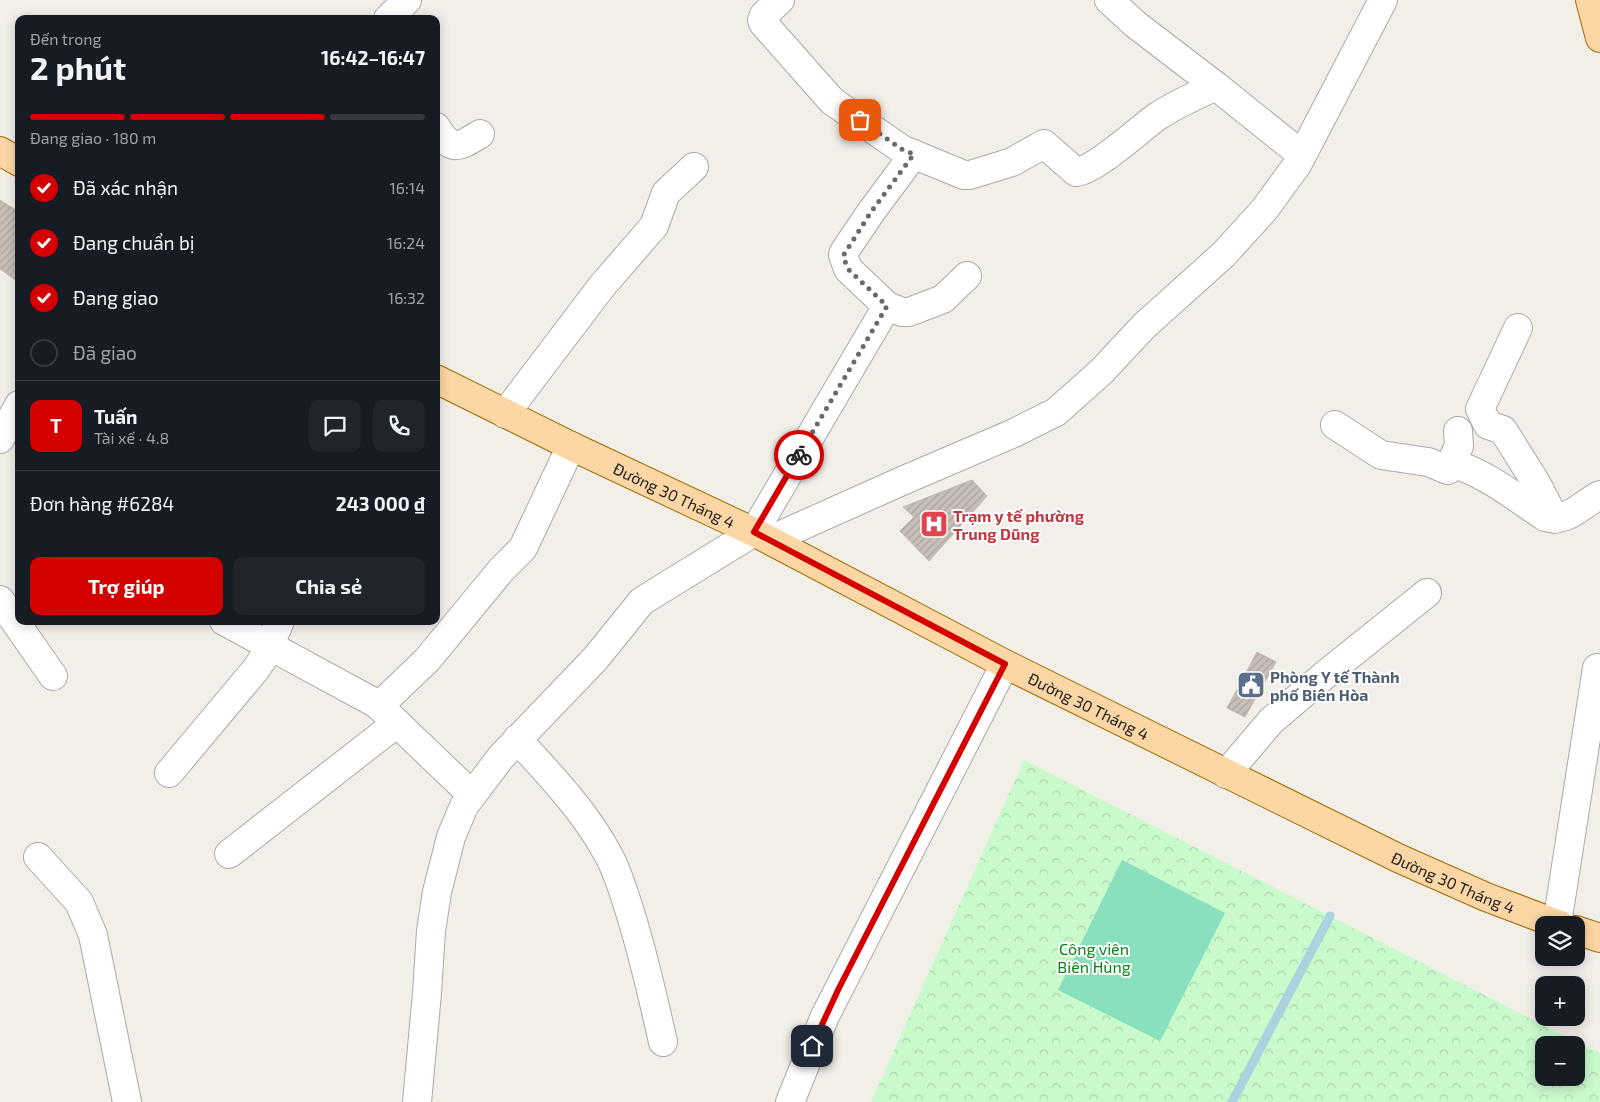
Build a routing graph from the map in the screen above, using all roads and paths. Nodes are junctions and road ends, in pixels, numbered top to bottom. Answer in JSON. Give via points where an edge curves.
{"nodes":[{"id":1,"x":407,"y":0,"type":"edge"},
{"id":2,"x":780,"y":0,"type":"edge"},
{"id":3,"x":1109,"y":0,"type":"edge"},
{"id":4,"x":1383,"y":0,"type":"edge"},
{"id":5,"x":1590,"y":0,"type":"edge"},
{"id":6,"x":392,"y":15,"type":"edge"},
{"id":7,"x":1600,"y":38,"type":"edge"},
{"id":8,"x":1216,"y":86,"type":"junction"},
{"id":9,"x":440,"y":133,"type":"edge"},
{"id":10,"x":480,"y":134,"type":"dead end"},
{"id":11,"x":0,"y":151,"type":"edge"},
{"id":12,"x":914,"y":154,"type":"junction"},
{"id":13,"x":1302,"y":155,"type":"junction"},
{"id":14,"x":15,"y":160,"type":"edge"},
{"id":15,"x":694,"y":167,"type":"dead end"},
{"id":16,"x":967,"y":276,"type":"dead end"},
{"id":17,"x":887,"y":306,"type":"junction"},
{"id":18,"x":1518,"y":328,"type":"dead end"},
{"id":19,"x":440,"y":382,"type":"edge"},
{"id":20,"x":15,"y":412,"type":"edge"},
{"id":21,"x":505,"y":414,"type":"junction"},
{"id":22,"x":1335,"y":425,"type":"dead end"},
{"id":23,"x":1458,"y":431,"type":"dead end"},
{"id":24,"x":0,"y":439,"type":"edge"},
{"id":25,"x":571,"y":446,"type":"junction"},
{"id":26,"x":1451,"y":463,"type":"junction"},
{"id":27,"x":1600,"y":495,"type":"edge"},
{"id":28,"x":1555,"y":519,"type":"junction"},
{"id":29,"x":762,"y":536,"type":"junction"},
{"id":30,"x":1427,"y":593,"type":"dead end"},
{"id":31,"x":0,"y":600,"type":"edge"},
{"id":32,"x":15,"y":622,"type":"edge"},
{"id":33,"x":17,"y":625,"type":"edge"},
{"id":34,"x":241,"y":625,"type":"edge"},
{"id":35,"x":274,"y":633,"type":"edge"},
{"id":36,"x":1005,"y":664,"type":"junction"},
{"id":37,"x":1597,"y":668,"type":"dead end"},
{"id":38,"x":53,"y":676,"type":"dead end"},
{"id":39,"x":388,"y":715,"type":"junction"},
{"id":40,"x":517,"y":739,"type":"junction"},
{"id":41,"x":169,"y":773,"type":"dead end"},
{"id":42,"x":1226,"y":774,"type":"junction"},
{"id":43,"x":472,"y":796,"type":"junction"},
{"id":44,"x":229,"y":854,"type":"dead end"},
{"id":45,"x":38,"y":857,"type":"dead end"},
{"id":46,"x":1539,"y":916,"type":"edge"},
{"id":47,"x":1565,"y":916,"type":"edge"},
{"id":48,"x":1585,"y":933,"type":"edge"},
{"id":49,"x":1600,"y":938,"type":"edge"},
{"id":50,"x":663,"y":1042,"type":"dead end"},
{"id":51,"x":127,"y":1102,"type":"edge"},
{"id":52,"x":417,"y":1102,"type":"edge"},
{"id":53,"x":790,"y":1102,"type":"edge"}],
"edges":[{"from":1,"to":6,"type":"street"},
{"from":2,"to":12,"type":"street","via":[[764,15],[763,23],[832,101],[903,150]]},
{"from":3,"to":8,"type":"street"},
{"from":4,"to":13,"type":"street"},
{"from":5,"to":7,"type":"main road"},
{"from":8,"to":12,"type":"street","via":[[1160,114],[1080,172],[1044,144],[1012,162],[970,175]]},
{"from":8,"to":13,"type":"street"},
{"from":9,"to":10,"type":"street","via":[[445,141],[459,146]]},
{"from":11,"to":14,"type":"main road"},
{"from":12,"to":17,"type":"street","via":[[843,256],[848,269]]},
{"from":13,"to":29,"type":"street","via":[[1264,210],[1224,254],[1056,412],[902,481]]},
{"from":15,"to":21,"type":"street","via":[[666,193],[654,226],[602,286]]},
{"from":16,"to":17,"type":"street","via":[[943,298],[909,312]]},
{"from":17,"to":29,"type":"street"},
{"from":18,"to":28,"type":"street","via":[[1480,409],[1488,425],[1503,430]]},
{"from":19,"to":21,"type":"main road","name":"Đường 30 Tháng 4"},
{"from":20,"to":24,"type":"street"},
{"from":21,"to":25,"type":"main road","name":"Đường 30 Tháng 4"},
{"from":22,"to":26,"type":"street","via":[[1381,455],[1428,462],[1448,470]]},
{"from":23,"to":26,"type":"street","via":[[1459,446]]},
{"from":25,"to":29,"type":"main road","name":"Đường 30 Tháng 4"},
{"from":25,"to":39,"type":"street","via":[[524,548],[502,569],[426,660]]},
{"from":26,"to":28,"type":"street","via":[[1494,482],[1545,517]]},
{"from":27,"to":28,"type":"street","via":[[1570,514]]},
{"from":29,"to":36,"type":"main road","name":"Đường 30 Tháng 4"},
{"from":29,"to":40,"type":"street","via":[[642,601],[595,659]]},
{"from":30,"to":42,"type":"street","via":[[1271,721]]},
{"from":31,"to":32,"type":"street"},
{"from":33,"to":38,"type":"street"},
{"from":34,"to":35,"type":"street"},
{"from":35,"to":39,"type":"street"},
{"from":35,"to":41,"type":"street","via":[[256,669]]},
{"from":36,"to":42,"type":"main road","name":"Đường 30 Tháng 4"},
{"from":36,"to":53,"type":"street","via":[[828,1009]]},
{"from":37,"to":47,"type":"street"},
{"from":39,"to":43,"type":"street"},
{"from":39,"to":44,"type":"street"},
{"from":40,"to":43,"type":"street"},
{"from":40,"to":50,"type":"street","via":[[585,818],[621,881],[640,942]]},
{"from":42,"to":46,"type":"main road","name":"Đường 30 Tháng 4","via":[[1430,873]]},
{"from":43,"to":52,"type":"street","via":[[464,806],[451,837],[430,931]]},
{"from":45,"to":51,"type":"street","via":[[79,902],[93,935]]},
{"from":48,"to":49,"type":"main road","name":"Đường 30 Tháng 4"}]}
